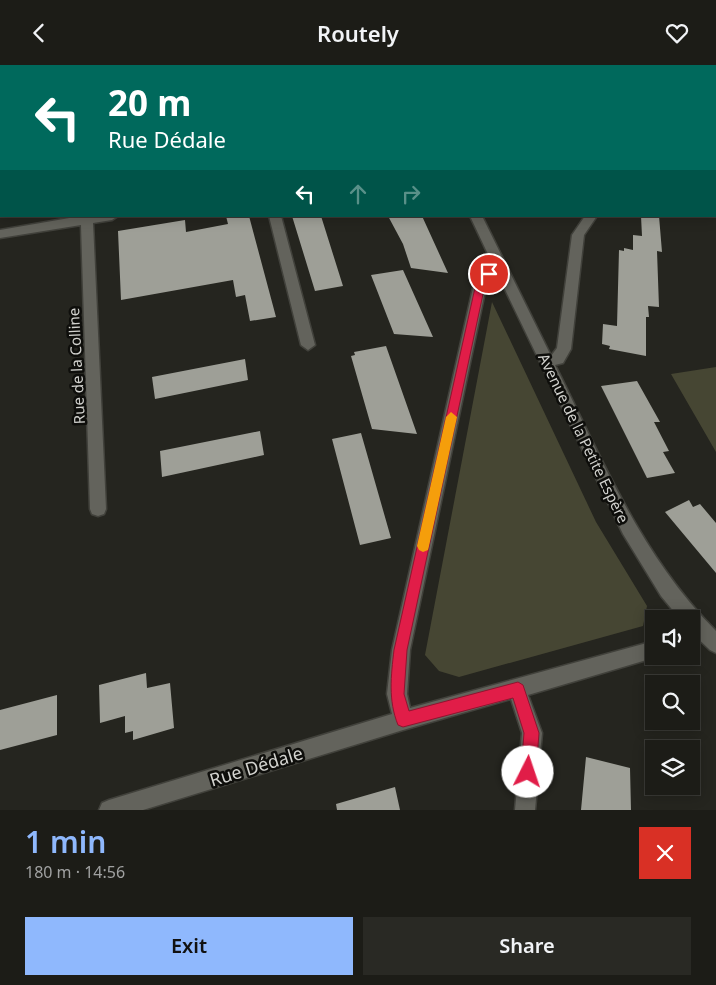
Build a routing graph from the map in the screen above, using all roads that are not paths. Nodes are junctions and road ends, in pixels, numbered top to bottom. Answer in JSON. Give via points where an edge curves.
{"nodes":[{"id":1,"x":99,"y":217,"type":"edge"},
{"id":2,"x":275,"y":217,"type":"edge"},
{"id":3,"x":476,"y":217,"type":"edge"},
{"id":4,"x":590,"y":217,"type":"edge"},
{"id":5,"x":86,"y":218,"type":"edge"},
{"id":6,"x":0,"y":234,"type":"edge"},
{"id":7,"x":503,"y":271,"type":"junction"},
{"id":8,"x":308,"y":345,"type":"dead end"},
{"id":9,"x":547,"y":362,"type":"junction"},
{"id":10,"x":98,"y":509,"type":"dead end"},
{"id":11,"x":681,"y":610,"type":"edge"},
{"id":12,"x":700,"y":635,"type":"edge"},
{"id":13,"x":716,"y":644,"type":"edge"},
{"id":14,"x":645,"y":653,"type":"edge"},
{"id":15,"x":518,"y":690,"type":"junction"},
{"id":16,"x":403,"y":720,"type":"junction"},
{"id":17,"x":109,"y":810,"type":"edge"},
{"id":18,"x":525,"y":810,"type":"edge"}],
"edges":[{"from":1,"to":5,"type":"street"},
{"from":2,"to":8,"type":"street"},
{"from":3,"to":7,"type":"street","name":"Avenue de la Petite Espère"},
{"from":4,"to":9,"type":"street","via":[[578,235],[564,349],[558,359]]},
{"from":5,"to":6,"type":"street"},
{"from":5,"to":10,"type":"street","name":"Rue de la Colline"},
{"from":7,"to":9,"type":"street","name":"Avenue de la Petite Espère"},
{"from":7,"to":16,"type":"street","via":[[481,279],[400,650],[397,694]]},
{"from":9,"to":11,"type":"street","name":"Avenue de la Petite Espère","via":[[613,501]]},
{"from":12,"to":13,"type":"street","name":"Avenue de la Petite Espère"},
{"from":14,"to":15,"type":"street","name":"Rue Dédale"},
{"from":15,"to":16,"type":"street","name":"Rue Dédale"},
{"from":15,"to":18,"type":"street","via":[[532,733]]},
{"from":16,"to":17,"type":"street","name":"Rue Dédale"}]}
